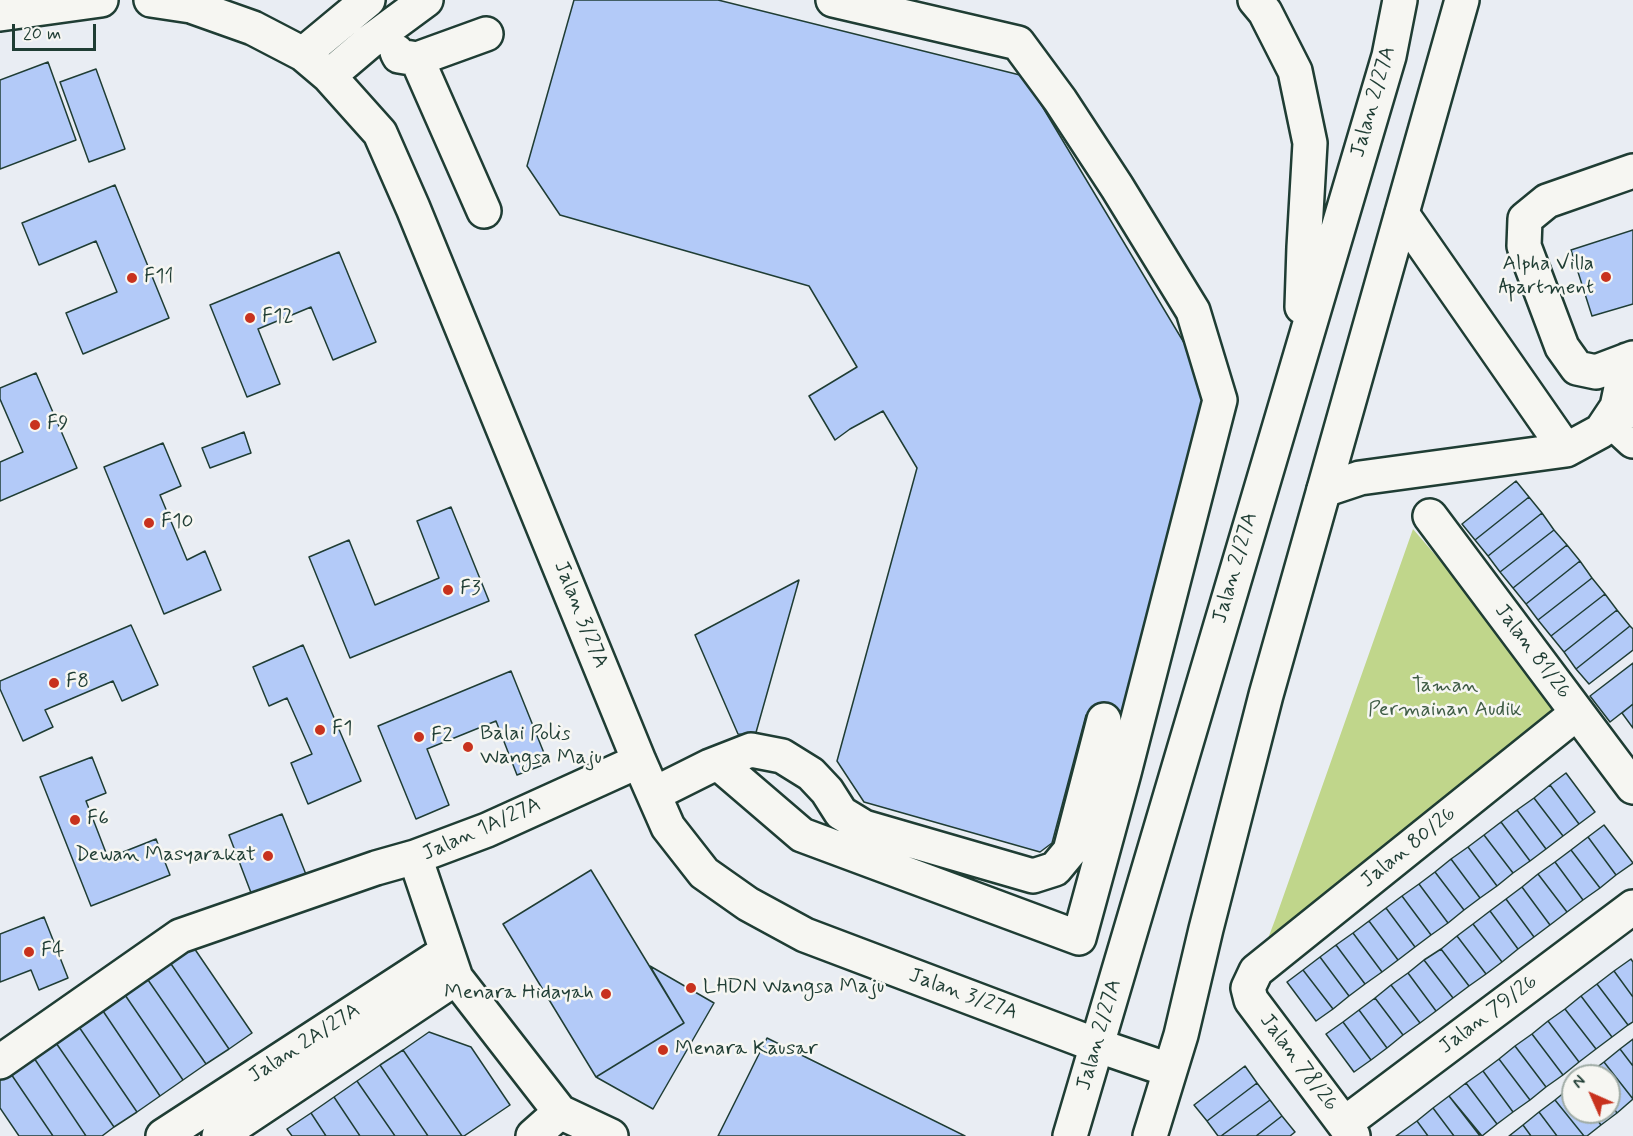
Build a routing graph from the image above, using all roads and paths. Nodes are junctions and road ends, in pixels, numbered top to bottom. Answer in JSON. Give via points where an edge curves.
{"nodes":[{"id":1,"x":101,"y":0,"type":"edge"},
{"id":2,"x":151,"y":0,"type":"edge"},
{"id":3,"x":368,"y":0,"type":"edge"},
{"id":4,"x":426,"y":0,"type":"edge"},
{"id":5,"x":833,"y":0,"type":"edge"},
{"id":6,"x":1255,"y":0,"type":"edge"},
{"id":7,"x":1400,"y":0,"type":"edge"},
{"id":8,"x":1462,"y":0,"type":"edge"},
{"id":9,"x":0,"y":14,"type":"edge"},
{"id":10,"x":386,"y":29,"type":"junction"},
{"id":11,"x":486,"y":34,"type":"dead end"},
{"id":12,"x":303,"y":54,"type":"junction"},
{"id":13,"x":417,"y":59,"type":"junction"},
{"id":14,"x":328,"y":76,"type":"junction"},
{"id":15,"x":1633,"y":171,"type":"edge"},
{"id":16,"x":484,"y":211,"type":"dead end"},
{"id":17,"x":1402,"y":214,"type":"junction"},
{"id":18,"x":1301,"y":348,"type":"junction"},
{"id":19,"x":1630,"y":359,"type":"edge"},
{"id":20,"x":1617,"y":407,"type":"junction"},
{"id":21,"x":1633,"y":441,"type":"edge"},
{"id":22,"x":1566,"y":450,"type":"junction"},
{"id":23,"x":1324,"y":490,"type":"junction"},
{"id":24,"x":1431,"y":516,"type":"dead end"},
{"id":25,"x":1577,"y":713,"type":"junction"},
{"id":26,"x":1104,"y":720,"type":"dead end"},
{"id":27,"x":639,"y":761,"type":"junction"},
{"id":28,"x":718,"y":763,"type":"junction"},
{"id":29,"x":1633,"y":787,"type":"edge"},
{"id":30,"x":654,"y":794,"type":"junction"},
{"id":31,"x":415,"y":857,"type":"junction"},
{"id":32,"x":1633,"y":907,"type":"edge"},
{"id":33,"x":451,"y":965,"type":"junction"},
{"id":34,"x":1248,"y":988,"type":"joint"},
{"id":35,"x":1096,"y":1046,"type":"junction"},
{"id":36,"x":0,"y":1062,"type":"edge"},
{"id":37,"x":1160,"y":1067,"type":"junction"},
{"id":38,"x":560,"y":1112,"type":"junction"},
{"id":39,"x":1349,"y":1130,"type":"edge"},
{"id":40,"x":163,"y":1136,"type":"edge"},
{"id":41,"x":219,"y":1136,"type":"edge"},
{"id":42,"x":534,"y":1136,"type":"edge"},
{"id":43,"x":611,"y":1136,"type":"edge"},
{"id":44,"x":1070,"y":1136,"type":"edge"},
{"id":45,"x":1150,"y":1136,"type":"edge"}],
"edges":[{"from":1,"to":9,"type":"street"},
{"from":2,"to":12,"type":"street","name":"Jalan 3/27A","via":[[191,6],[233,20]]},
{"from":3,"to":12,"type":"street"},
{"from":4,"to":10,"type":"street"},
{"from":5,"to":28,"type":"street","via":[[1018,43],[1111,177],[1193,311],[1220,400],[1079,938],[802,835]]},
{"from":6,"to":18,"type":"street","via":[[1295,71],[1310,143]]},
{"from":7,"to":18,"type":"street","name":"Jalan 2/27A","via":[[1389,56]]},
{"from":8,"to":17,"type":"street"},
{"from":10,"to":13,"type":"street","via":[[399,56]]},
{"from":10,"to":14,"type":"street"},
{"from":11,"to":13,"type":"street"},
{"from":12,"to":14,"type":"street","name":"Jalan 3/27A"},
{"from":13,"to":16,"type":"street"},
{"from":14,"to":27,"type":"street","name":"Jalan 3/27A","via":[[380,133]]},
{"from":15,"to":19,"type":"street","via":[[1547,201],[1525,219],[1524,246],[1562,347],[1576,368],[1596,372]]},
{"from":17,"to":22,"type":"street"},
{"from":17,"to":23,"type":"street"},
{"from":18,"to":35,"type":"street","name":"Jalan 2/27A"},
{"from":19,"to":20,"type":"street"},
{"from":20,"to":21,"type":"street","via":[[1620,429]]},
{"from":20,"to":22,"type":"street","via":[[1601,431]]},
{"from":22,"to":23,"type":"street","via":[[1360,478]]},
{"from":23,"to":37,"type":"street","via":[[1263,706],[1181,1035]]},
{"from":24,"to":25,"type":"street","name":"Jalan 81/26"},
{"from":25,"to":29,"type":"street","name":"Jalan 81/26"},
{"from":25,"to":34,"type":"street","name":"Jalan 80/26","via":[[1256,971]]},
{"from":26,"to":28,"type":"street","via":[[1070,852],[1055,869],[1033,876],[864,827],[841,813],[811,774],[782,756],[751,750]]},
{"from":27,"to":30,"type":"street","name":"Jalan 3/27A"},
{"from":27,"to":31,"type":"street","name":"Jalan 1A/27A","via":[[487,830]]},
{"from":28,"to":30,"type":"street"},
{"from":30,"to":35,"type":"street","name":"Jalan 3/27A","via":[[668,826],[704,873],[748,904],[805,935]]},
{"from":31,"to":33,"type":"street","name":"Jalan 1A/27A"},
{"from":31,"to":36,"type":"street","via":[[180,936]]},
{"from":32,"to":39,"type":"street","name":"Jalan 79/26"},
{"from":33,"to":38,"type":"street","name":"Jalan 1A/27A"},
{"from":33,"to":40,"type":"street","name":"Jalan 2A/27A"},
{"from":33,"to":41,"type":"street","name":"Jalan 2A/27A"},
{"from":34,"to":39,"type":"street","name":"Jalan 78/26","via":[[1251,1000]]},
{"from":35,"to":37,"type":"street","name":"Jalan 3/27A"},
{"from":35,"to":44,"type":"street","name":"Jalan 2/27A"},
{"from":37,"to":45,"type":"street"},
{"from":38,"to":42,"type":"street"},
{"from":38,"to":43,"type":"street","name":"Jalan 1A/27A"}]}
